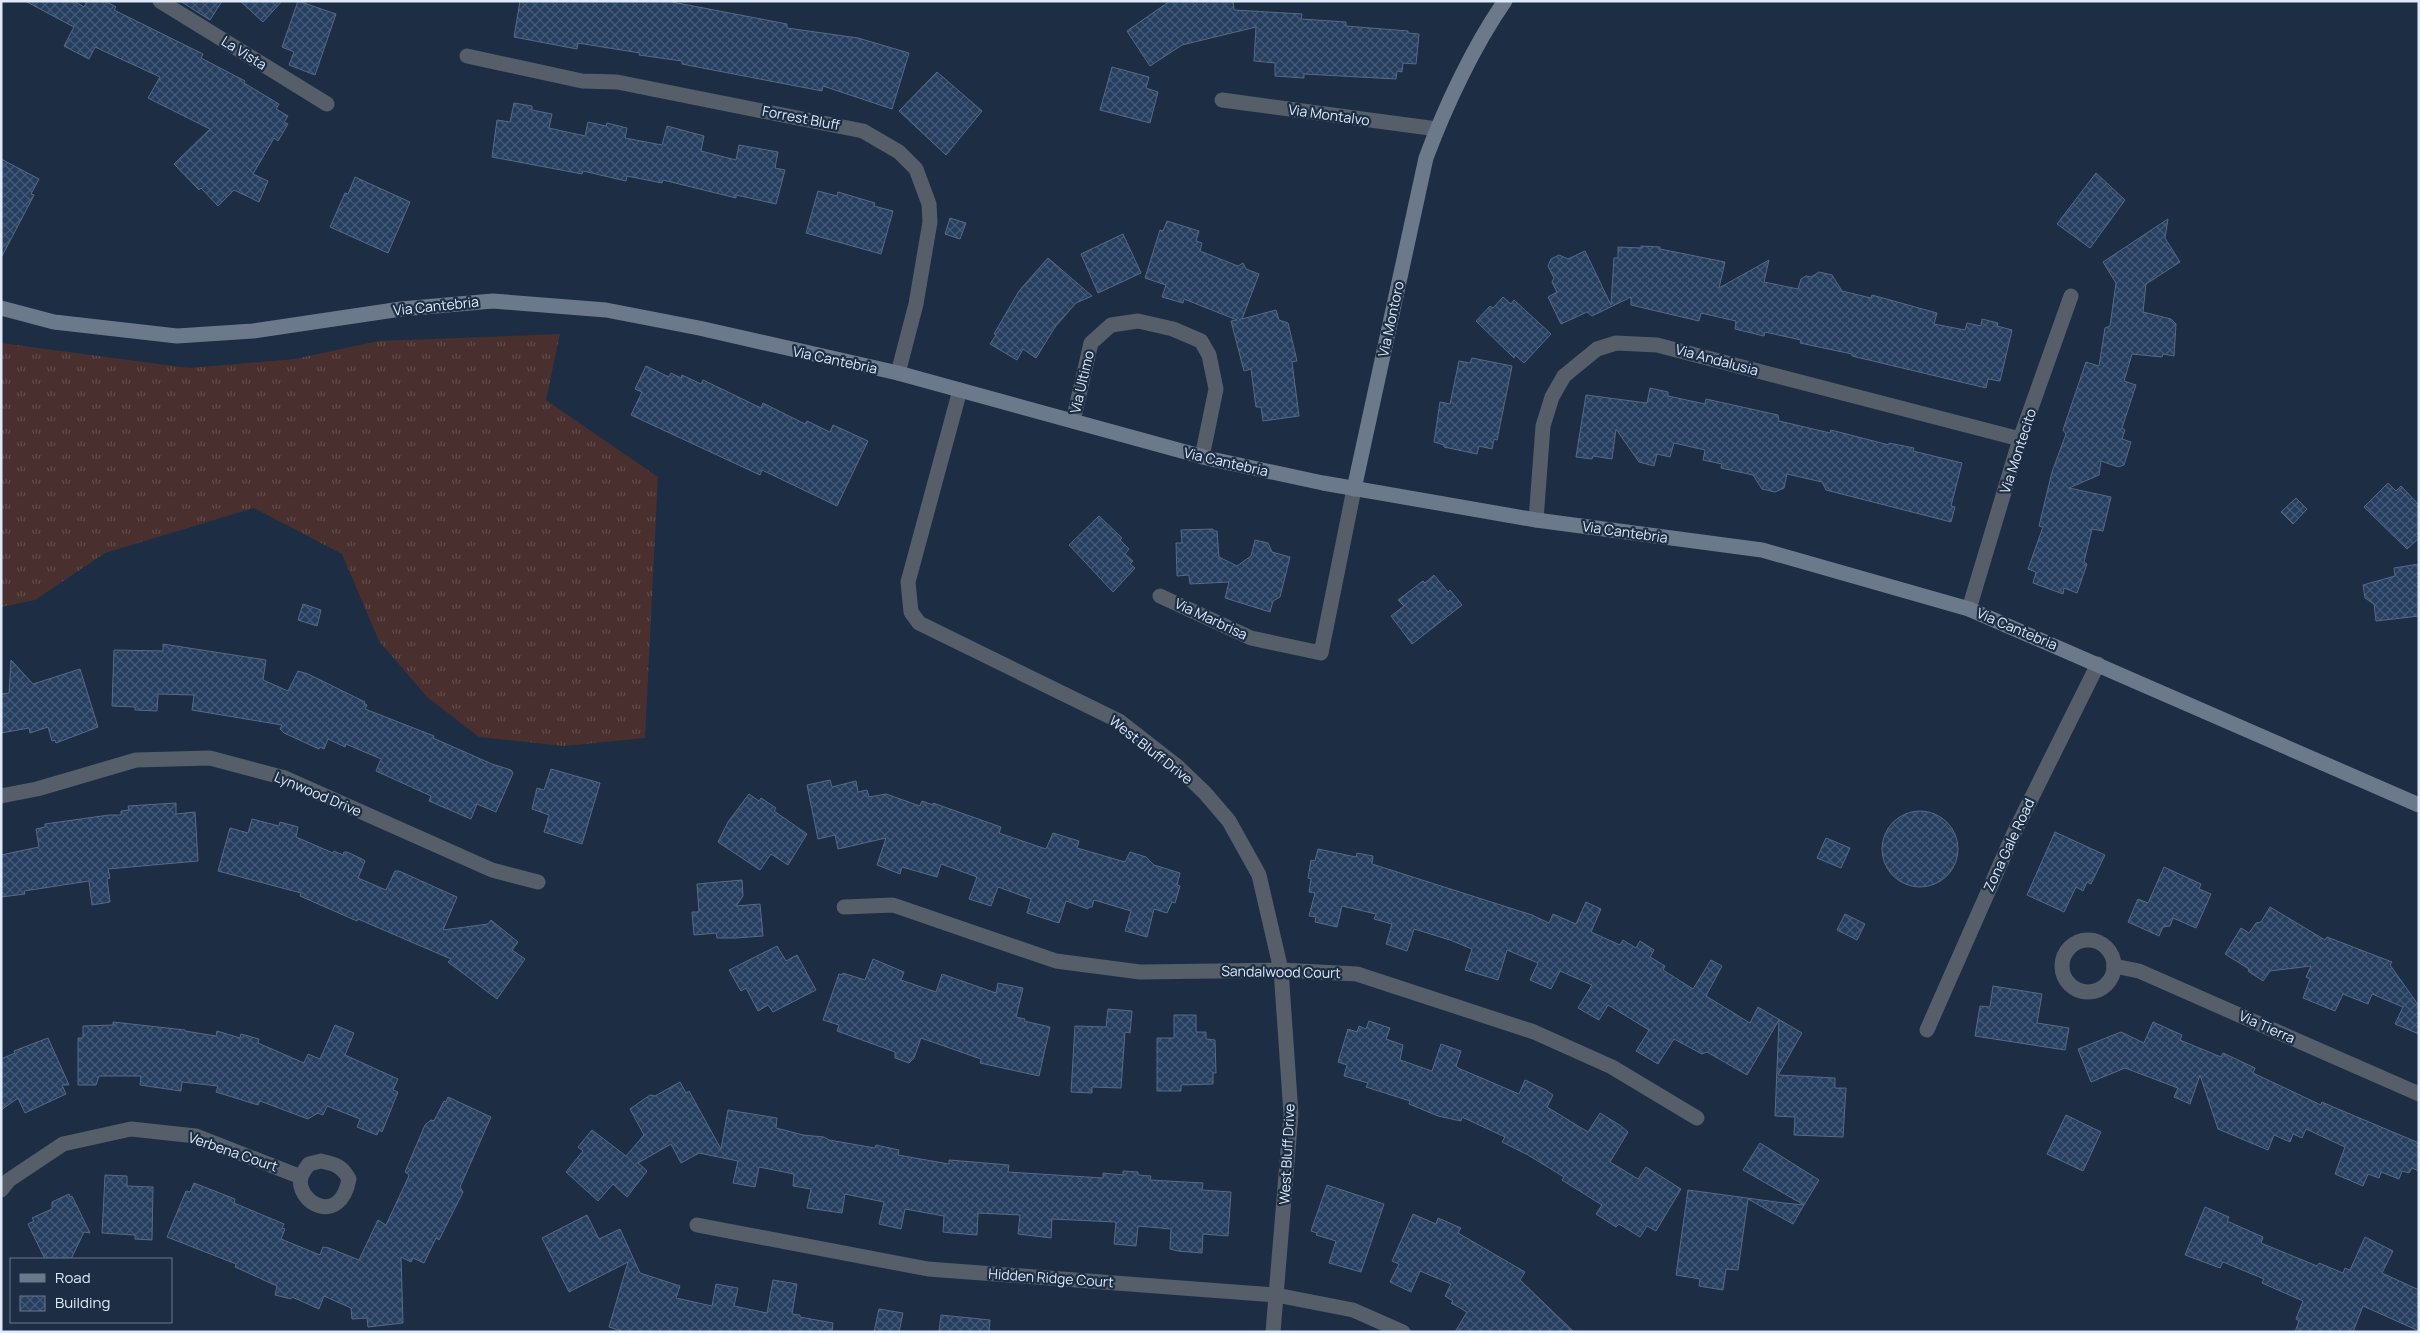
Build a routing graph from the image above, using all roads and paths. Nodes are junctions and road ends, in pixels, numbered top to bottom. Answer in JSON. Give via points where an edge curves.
{"nodes":[{"id":1,"x":160,"y":1,"type":"edge"},
{"id":2,"x":1505,"y":1,"type":"edge"},
{"id":3,"x":467,"y":56,"type":"dead end"},
{"id":4,"x":1222,"y":100,"type":"dead end"},
{"id":5,"x":327,"y":104,"type":"dead end"},
{"id":6,"x":1437,"y":129,"type":"junction"},
{"id":7,"x":2071,"y":296,"type":"dead end"},
{"id":8,"x":1,"y":308,"type":"edge"},
{"id":9,"x":898,"y":373,"type":"junction"},
{"id":10,"x":960,"y":390,"type":"junction"},
{"id":11,"x":1074,"y":422,"type":"junction"},
{"id":12,"x":2020,"y":439,"type":"junction"},
{"id":13,"x":1202,"y":457,"type":"junction"},
{"id":14,"x":1354,"y":489,"type":"junction"},
{"id":15,"x":1536,"y":520,"type":"junction"},
{"id":16,"x":1160,"y":596,"type":"dead end"},
{"id":17,"x":1969,"y":609,"type":"junction"},
{"id":18,"x":1321,"y":652,"type":"joint"},
{"id":19,"x":2098,"y":664,"type":"junction"},
{"id":20,"x":1,"y":796,"type":"edge"},
{"id":21,"x":2419,"y":805,"type":"edge"},
{"id":22,"x":538,"y":882,"type":"dead end"},
{"id":23,"x":844,"y":907,"type":"dead end"},
{"id":24,"x":2114,"y":966,"type":"dead end"},
{"id":25,"x":1281,"y":970,"type":"junction"},
{"id":26,"x":1927,"y":1030,"type":"dead end"},
{"id":27,"x":2419,"y":1094,"type":"edge"},
{"id":28,"x":1697,"y":1118,"type":"dead end"},
{"id":29,"x":301,"y":1177,"type":"dead end"},
{"id":30,"x":1,"y":1190,"type":"edge"},
{"id":31,"x":697,"y":1225,"type":"dead end"},
{"id":32,"x":1276,"y":1295,"type":"junction"},
{"id":33,"x":1273,"y":1332,"type":"edge"},
{"id":34,"x":1403,"y":1332,"type":"edge"}],
"edges":[{"from":1,"to":5,"type":"street","name":"La Vista"},
{"from":2,"to":6,"type":"main road","name":"Via Montoro","via":[[1490,22]]},
{"from":3,"to":9,"type":"street","name":"Forrest Bluff","via":[[863,131],[899,152],[916,169],[930,204],[930,222],[916,304]]},
{"from":4,"to":6,"type":"street","name":"Via Montalvo"},
{"from":6,"to":14,"type":"main road","name":"Via Montoro","via":[[1426,158]]},
{"from":7,"to":12,"type":"street","name":"Via Montecito"},
{"from":8,"to":9,"type":"main road","name":"Via Cantebria","via":[[54,322],[177,336],[253,332],[401,309],[493,301],[537,304],[606,310]]},
{"from":9,"to":10,"type":"main road","name":"Via Cantebria"},
{"from":10,"to":11,"type":"main road","name":"Via Cantebria"},
{"from":10,"to":25,"type":"street","name":"West Bluff Drive","via":[[908,582],[911,612],[919,623],[1119,722],[1178,767],[1229,821],[1259,875]]},
{"from":11,"to":13,"type":"main road","name":"Via Cantebria"},
{"from":11,"to":13,"type":"street","name":"Via Ultimo","via":[[1091,343],[1111,325],[1138,321],[1173,329],[1200,341],[1209,355],[1216,389]]},
{"from":12,"to":15,"type":"street","name":"Via Andalusia","via":[[1657,345],[1616,343],[1597,350],[1564,376],[1552,397],[1543,426]]},
{"from":12,"to":17,"type":"street","name":"Via Montecito"},
{"from":13,"to":14,"type":"main road","name":"Via Cantebria"},
{"from":14,"to":15,"type":"main road","name":"Via Cantebria"},
{"from":14,"to":18,"type":"street","name":"Via Montoro"},
{"from":15,"to":17,"type":"main road","name":"Via Cantebria","via":[[1762,550]]},
{"from":16,"to":18,"type":"street","name":"Via Marbrisa","via":[[1251,638]]},
{"from":17,"to":19,"type":"main road","name":"Via Cantebria"},
{"from":19,"to":21,"type":"main road","name":"Via Cantebria"},
{"from":19,"to":26,"type":"street","name":"Zona Gale Road","via":[[2014,833]]},
{"from":20,"to":22,"type":"street","name":"Lynwood Drive","via":[[38,789],[136,760],[210,758],[285,778],[492,870]]},
{"from":23,"to":25,"type":"street","name":"Sandalwood Court","via":[[893,905],[1056,961],[1140,972]]},
{"from":24,"to":27,"type":"street","name":"Via Tierra","via":[[2139,971]]},
{"from":25,"to":28,"type":"street","name":"Sandalwood Court","via":[[1356,974],[1534,1032],[1612,1067]]},
{"from":25,"to":32,"type":"street","name":"West Bluff Drive","via":[[1291,1114]]},
{"from":29,"to":30,"type":"street","name":"Verbena Court","via":[[196,1136],[131,1129],[63,1144],[9,1180]]},
{"from":31,"to":32,"type":"street","name":"Hidden Ridge Court","via":[[928,1269]]},
{"from":32,"to":33,"type":"street","name":"West Bluff Drive"},
{"from":32,"to":34,"type":"street","name":"Hidden Ridge Court","via":[[1353,1310]]}]}
